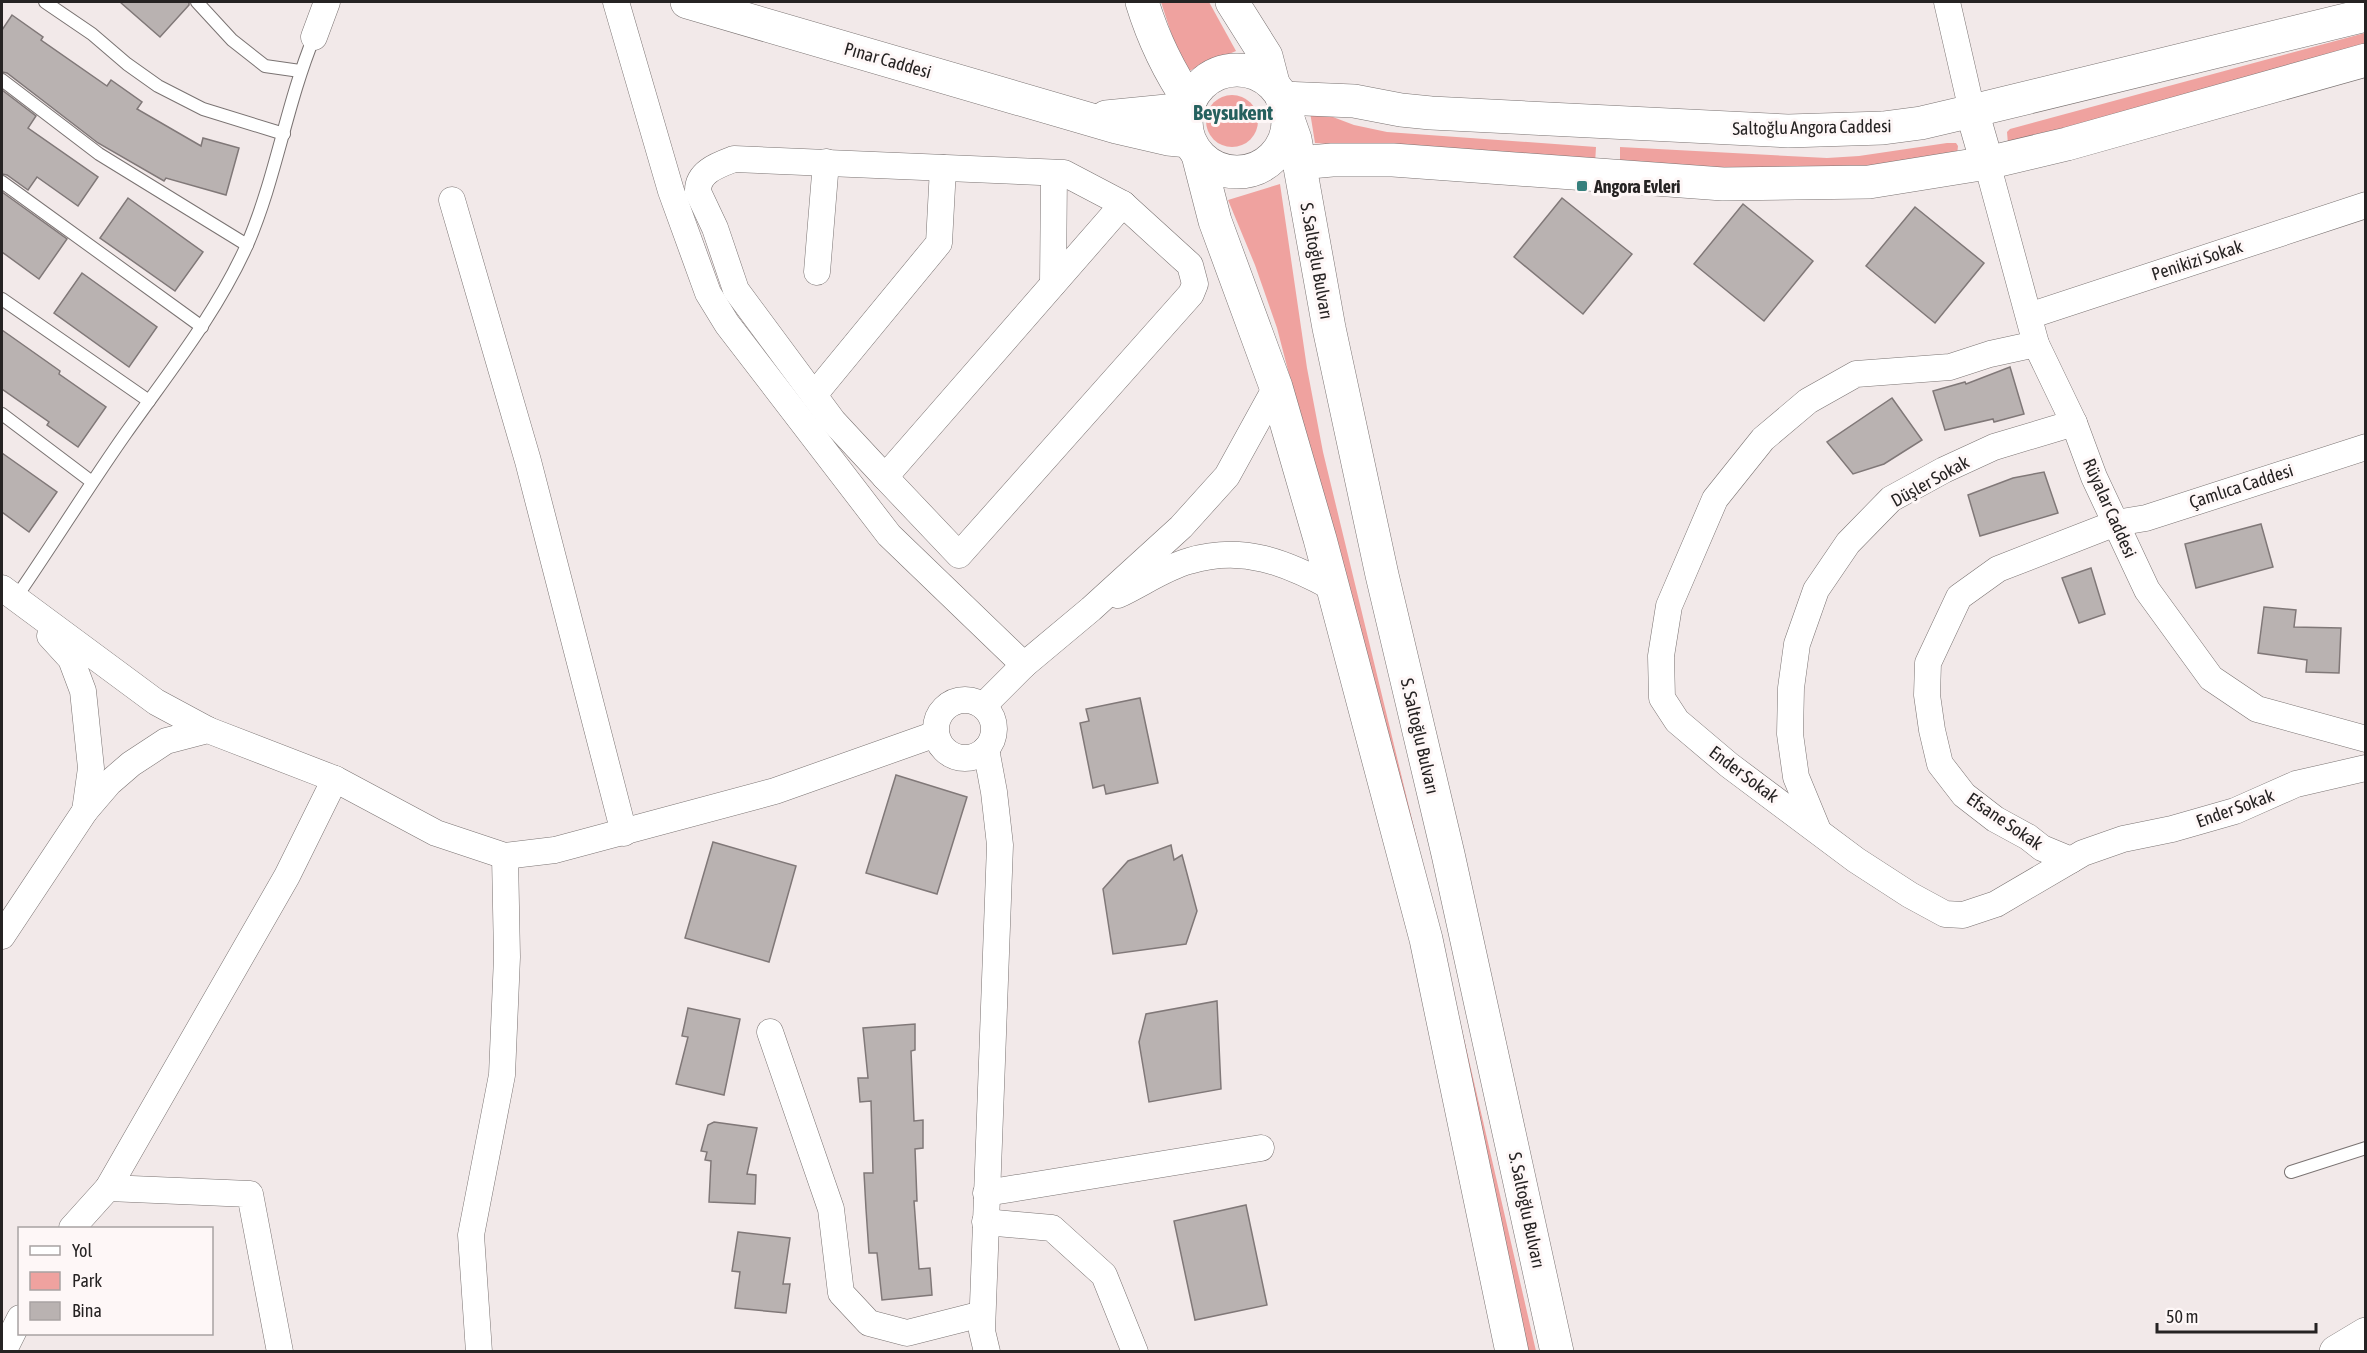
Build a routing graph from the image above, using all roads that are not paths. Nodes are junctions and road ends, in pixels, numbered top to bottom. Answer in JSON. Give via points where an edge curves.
{"nodes":[{"id":1,"x":45,"y":2,"type":"edge"},
{"id":2,"x":197,"y":2,"type":"edge"},
{"id":3,"x":327,"y":2,"type":"edge"},
{"id":4,"x":616,"y":2,"type":"edge"},
{"id":5,"x":687,"y":2,"type":"edge"},
{"id":6,"x":1142,"y":2,"type":"edge"},
{"id":7,"x":1232,"y":2,"type":"edge"},
{"id":8,"x":1947,"y":2,"type":"edge"},
{"id":9,"x":2366,"y":15,"type":"edge"},
{"id":10,"x":314,"y":37,"type":"joint"},
{"id":11,"x":2366,"y":60,"type":"edge"},
{"id":12,"x":300,"y":70,"type":"junction"},
{"id":13,"x":2,"y":80,"type":"edge"},
{"id":14,"x":1281,"y":100,"type":"junction"},
{"id":15,"x":1972,"y":111,"type":"junction"},
{"id":16,"x":1191,"y":127,"type":"junction"},
{"id":17,"x":284,"y":134,"type":"junction"},
{"id":18,"x":826,"y":162,"type":"junction"},
{"id":19,"x":1299,"y":163,"type":"junction"},
{"id":20,"x":1987,"y":163,"type":"junction"},
{"id":21,"x":943,"y":168,"type":"junction"},
{"id":22,"x":1054,"y":173,"type":"junction"},
{"id":23,"x":2,"y":182,"type":"edge"},
{"id":24,"x":698,"y":187,"type":"junction"},
{"id":25,"x":671,"y":191,"type":"junction"},
{"id":26,"x":452,"y":200,"type":"dead end"},
{"id":27,"x":1123,"y":204,"type":"junction"},
{"id":28,"x":2366,"y":205,"type":"edge"},
{"id":29,"x":247,"y":245,"type":"junction"},
{"id":30,"x":818,"y":272,"type":"dead end"},
{"id":31,"x":1053,"y":284,"type":"junction"},
{"id":32,"x":2,"y":299,"type":"edge"},
{"id":33,"x":2029,"y":316,"type":"junction"},
{"id":34,"x":202,"y":327,"type":"junction"},
{"id":35,"x":2036,"y":344,"type":"junction"},
{"id":36,"x":1276,"y":387,"type":"junction"},
{"id":37,"x":813,"y":395,"type":"junction"},
{"id":38,"x":149,"y":401,"type":"junction"},
{"id":39,"x":2,"y":414,"type":"edge"},
{"id":40,"x":2074,"y":423,"type":"junction"},
{"id":41,"x":2366,"y":447,"type":"edge"},
{"id":42,"x":885,"y":477,"type":"junction"},
{"id":43,"x":92,"y":482,"type":"junction"},
{"id":44,"x":2116,"y":523,"type":"junction"},
{"id":45,"x":1333,"y":588,"type":"junction"},
{"id":46,"x":8,"y":594,"type":"edge"},
{"id":47,"x":1091,"y":609,"type":"junction"},
{"id":48,"x":1024,"y":666,"type":"junction"},
{"id":49,"x":983,"y":706,"type":"junction"},
{"id":50,"x":208,"y":730,"type":"junction"},
{"id":51,"x":936,"y":734,"type":"junction"},
{"id":52,"x":2366,"y":739,"type":"edge"},
{"id":53,"x":986,"y":749,"type":"junction"},
{"id":54,"x":2366,"y":768,"type":"edge"},
{"id":55,"x":335,"y":779,"type":"junction"},
{"id":56,"x":85,"y":811,"type":"junction"},
{"id":57,"x":1817,"y":829,"type":"junction"},
{"id":58,"x":624,"y":833,"type":"junction"},
{"id":59,"x":505,"y":856,"type":"junction"},
{"id":60,"x":2071,"y":860,"type":"junction"},
{"id":61,"x":26,"y":899,"type":"junction"},
{"id":62,"x":2,"y":906,"type":"edge"},
{"id":63,"x":2,"y":936,"type":"edge"},
{"id":64,"x":770,"y":1032,"type":"dead end"},
{"id":65,"x":1261,"y":1148,"type":"dead end"},
{"id":66,"x":2366,"y":1148,"type":"edge"},
{"id":67,"x":2291,"y":1172,"type":"dead end"},
{"id":68,"x":108,"y":1188,"type":"junction"},
{"id":69,"x":986,"y":1193,"type":"junction"},
{"id":70,"x":985,"y":1222,"type":"junction"},
{"id":71,"x":73,"y":1227,"type":"edge"},
{"id":72,"x":982,"y":1314,"type":"junction"},
{"id":73,"x":18,"y":1321,"type":"edge"},
{"id":74,"x":2366,"y":1334,"type":"edge"},
{"id":75,"x":3,"y":1352,"type":"edge"},
{"id":76,"x":280,"y":1352,"type":"edge"},
{"id":77,"x":480,"y":1352,"type":"edge"},
{"id":78,"x":987,"y":1352,"type":"edge"},
{"id":79,"x":1135,"y":1352,"type":"edge"},
{"id":80,"x":1512,"y":1352,"type":"edge"},
{"id":81,"x":1557,"y":1352,"type":"edge"},
{"id":82,"x":2336,"y":1352,"type":"edge"}],
"edges":[{"from":1,"to":17,"type":"lane","via":[[158,86],[203,109]]},
{"from":2,"to":12,"type":"lane","via":[[231,40],[266,66]]},
{"from":3,"to":10,"type":"street"},
{"from":4,"to":25,"type":"street"},
{"from":5,"to":16,"type":"main road","name":"Pınar Caddesi","via":[[1143,134]]},
{"from":6,"to":16,"type":"main road"},
{"from":7,"to":14,"type":"main road","name":"S. Saltoğlu Bulvarı","via":[[1266,56]]},
{"from":8,"to":15,"type":"street"},
{"from":9,"to":15,"type":"main road","name":"Saltoğlu Angora Caddesi"},
{"from":10,"to":12,"type":"lane"},
{"from":11,"to":20,"type":"main road"},
{"from":12,"to":17,"type":"lane"},
{"from":13,"to":29,"type":"lane","via":[[99,154]]},
{"from":14,"to":15,"type":"main road","name":"Saltoğlu Angora Caddesi","via":[[1354,101],[1401,110],[1776,131],[1883,128]]},
{"from":14,"to":16,"type":"main road","via":[[1249,71],[1225,71],[1203,82]]},
{"from":14,"to":16,"type":"main road","via":[[1287,134],[1281,149],[1253,171],[1226,172],[1210,166]]},
{"from":14,"to":19,"type":"main road","name":"S. Saltoğlu Bulvarı"},
{"from":15,"to":20,"type":"main road"},
{"from":16,"to":36,"type":"main road","via":[[1215,221]]},
{"from":17,"to":29,"type":"lane"},
{"from":18,"to":21,"type":"street"},
{"from":18,"to":24,"type":"street","via":[[734,159],[708,171]]},
{"from":18,"to":30,"type":"street"},
{"from":19,"to":20,"type":"main road","via":[[1393,160],[1723,184],[1869,182]]},
{"from":19,"to":81,"type":"main road","name":"S. Saltoğlu Bulvarı","via":[[1329,328],[1382,574]]},
{"from":20,"to":33,"type":"street","name":"Rüyalar Caddesi"},
{"from":21,"to":22,"type":"street"},
{"from":21,"to":37,"type":"street","via":[[939,243]]},
{"from":22,"to":27,"type":"street","via":[[1064,173]]},
{"from":22,"to":31,"type":"street"},
{"from":23,"to":34,"type":"lane"},
{"from":24,"to":25,"type":"street"},
{"from":24,"to":37,"type":"street","via":[[736,290]]},
{"from":25,"to":48,"type":"street","via":[[708,293],[749,356],[889,534]]},
{"from":26,"to":58,"type":"street","via":[[528,461]]},
{"from":27,"to":31,"type":"street"},
{"from":27,"to":42,"type":"street","via":[[1190,265],[1195,284],[1191,294],[959,555]]},
{"from":28,"to":33,"type":"street","name":"Penikizi Sokak"},
{"from":29,"to":34,"type":"lane"},
{"from":31,"to":42,"type":"street"},
{"from":32,"to":38,"type":"lane"},
{"from":33,"to":35,"type":"street","name":"Rüyalar Caddesi"},
{"from":34,"to":38,"type":"lane"},
{"from":35,"to":40,"type":"street","name":"Rüyalar Caddesi"},
{"from":35,"to":57,"type":"street","name":"Ender Sokak","via":[[1950,366],[1856,374],[1808,401],[1763,439],[1715,500],[1669,606],[1661,656],[1662,698],[1677,721],[1729,765]]},
{"from":36,"to":45,"type":"main road"},
{"from":36,"to":47,"type":"street","via":[[1227,476],[1181,527]]},
{"from":37,"to":42,"type":"street"},
{"from":38,"to":43,"type":"lane"},
{"from":39,"to":43,"type":"lane"},
{"from":40,"to":44,"type":"street","name":"Rüyalar Caddesi"},
{"from":40,"to":57,"type":"street","name":"Düşler Sokak","via":[[1994,447],[1891,499],[1848,543],[1816,590],[1797,644],[1791,688],[1791,734],[1796,777]]},
{"from":41,"to":44,"type":"street","name":"Çamlıca Caddesi","via":[[2146,518]]},
{"from":43,"to":46,"type":"lane"},
{"from":44,"to":52,"type":"street","name":"Rüyalar Caddesi","via":[[2147,590],[2211,678],[2257,709]]},
{"from":44,"to":60,"type":"street","name":"Efsane Sokak","via":[[1998,569],[1959,597],[1928,663],[1927,695],[1940,764],[1964,795],[1995,819],[2042,848]]},
{"from":45,"to":47,"type":"street","via":[[1302,571],[1261,557],[1224,554],[1187,561]]},
{"from":45,"to":80,"type":"main road","via":[[1426,939]]},
{"from":46,"to":50,"type":"street","via":[[156,702]]},
{"from":46,"to":56,"type":"street","via":[[71,659],[83,691],[91,768]]},
{"from":47,"to":48,"type":"street"},
{"from":48,"to":49,"type":"street"},
{"from":49,"to":51,"type":"street","via":[[964,699],[946,707],[939,715]]},
{"from":49,"to":53,"type":"street","via":[[994,722],[992,741]]},
{"from":50,"to":55,"type":"street"},
{"from":50,"to":56,"type":"street","via":[[166,741],[131,764]]},
{"from":51,"to":53,"type":"street","via":[[952,756],[970,758]]},
{"from":51,"to":58,"type":"street","via":[[775,791]]},
{"from":53,"to":69,"type":"street","via":[[1000,845]]},
{"from":54,"to":60,"type":"street","name":"Ender Sokak","via":[[2296,784],[2235,811],[2123,839]]},
{"from":55,"to":59,"type":"street","via":[[436,833]]},
{"from":55,"to":68,"type":"street","via":[[287,876]]},
{"from":56,"to":61,"type":"street"},
{"from":57,"to":60,"type":"street","name":"Ender Sokak","via":[[1856,861],[1945,914],[1963,915],[1996,904]]},
{"from":58,"to":59,"type":"street","via":[[555,850]]},
{"from":59,"to":77,"type":"street","via":[[507,957],[502,1075],[471,1235]]},
{"from":61,"to":62,"type":"street"},
{"from":61,"to":63,"type":"street"},
{"from":64,"to":72,"type":"street","via":[[831,1209],[841,1293],[869,1323],[908,1333]]},
{"from":65,"to":69,"type":"street"},
{"from":66,"to":67,"type":"lane"},
{"from":68,"to":71,"type":"street"},
{"from":68,"to":76,"type":"street","via":[[250,1194]]},
{"from":69,"to":70,"type":"street"},
{"from":70,"to":72,"type":"street"},
{"from":70,"to":79,"type":"street","via":[[1052,1228],[1104,1275]]},
{"from":72,"to":78,"type":"street"},
{"from":73,"to":75,"type":"street"},
{"from":74,"to":82,"type":"main road"}]}
